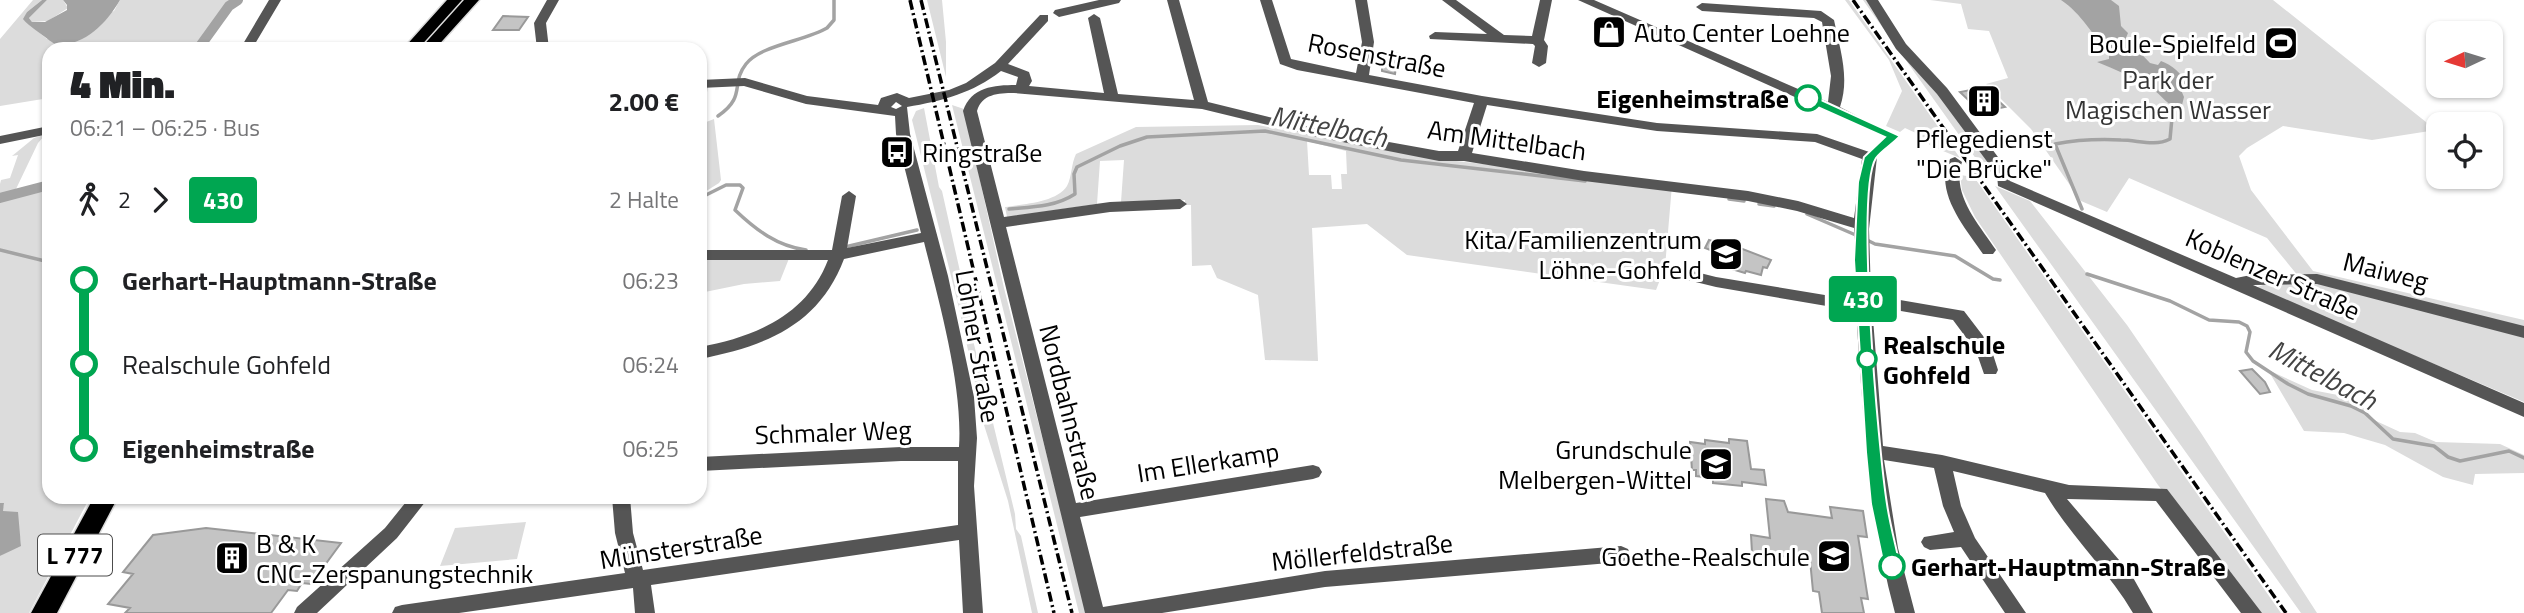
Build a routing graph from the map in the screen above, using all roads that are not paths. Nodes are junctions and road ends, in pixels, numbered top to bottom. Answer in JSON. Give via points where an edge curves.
{"nodes":[{"id":1,"x":275,"y":0,"type":"edge"},
{"id":2,"x":455,"y":0,"type":"edge"},
{"id":3,"x":472,"y":0,"type":"edge"},
{"id":4,"x":553,"y":0,"type":"edge"},
{"id":5,"x":1115,"y":0,"type":"edge"},
{"id":6,"x":1173,"y":0,"type":"edge"},
{"id":7,"x":1266,"y":0,"type":"edge"},
{"id":8,"x":1361,"y":0,"type":"edge"},
{"id":9,"x":1448,"y":0,"type":"edge"},
{"id":10,"x":1546,"y":0,"type":"edge"},
{"id":11,"x":1584,"y":0,"type":"edge"},
{"id":12,"x":1872,"y":0,"type":"edge"},
{"id":13,"x":1702,"y":7,"type":"dead end"},
{"id":14,"x":1053,"y":10,"type":"edge"},
{"id":15,"x":1094,"y":18,"type":"dead end"},
{"id":16,"x":1434,"y":36,"type":"dead end"},
{"id":17,"x":1500,"y":38,"type":"junction"},
{"id":18,"x":1537,"y":40,"type":"junction"},
{"id":19,"x":250,"y":42,"type":"edge"},
{"id":20,"x":416,"y":42,"type":"edge"},
{"id":21,"x":433,"y":42,"type":"edge"},
{"id":22,"x":542,"y":42,"type":"edge"},
{"id":23,"x":1539,"y":63,"type":"dead end"},
{"id":24,"x":1001,"y":66,"type":"junction"},
{"id":25,"x":1362,"y":76,"type":"junction"},
{"id":26,"x":707,"y":84,"type":"edge"},
{"id":27,"x":1020,"y":90,"type":"junction"},
{"id":28,"x":1112,"y":98,"type":"junction"},
{"id":29,"x":1482,"y":100,"type":"junction"},
{"id":30,"x":1202,"y":105,"type":"junction"},
{"id":31,"x":895,"y":107,"type":"junction"},
{"id":32,"x":1832,"y":109,"type":"junction"},
{"id":33,"x":1858,"y":120,"type":"dead end"},
{"id":34,"x":42,"y":132,"type":"edge"},
{"id":35,"x":0,"y":139,"type":"edge"},
{"id":36,"x":1464,"y":156,"type":"junction"},
{"id":37,"x":1955,"y":162,"type":"dead end"},
{"id":38,"x":2003,"y":183,"type":"joint"},
{"id":39,"x":849,"y":196,"type":"dead end"},
{"id":40,"x":1180,"y":204,"type":"dead end"},
{"id":41,"x":997,"y":223,"type":"junction"},
{"id":42,"x":1861,"y":235,"type":"junction"},
{"id":43,"x":930,"y":236,"type":"junction"},
{"id":44,"x":1988,"y":250,"type":"dead end"},
{"id":45,"x":838,"y":252,"type":"junction"},
{"id":46,"x":707,"y":255,"type":"edge"},
{"id":47,"x":1668,"y":270,"type":"dead end"},
{"id":48,"x":2234,"y":284,"type":"junction"},
{"id":49,"x":1863,"y":303,"type":"junction"},
{"id":50,"x":2524,"y":332,"type":"edge"},
{"id":51,"x":707,"y":352,"type":"edge"},
{"id":52,"x":1990,"y":370,"type":"dead end"},
{"id":53,"x":2524,"y":410,"type":"edge"},
{"id":54,"x":1874,"y":452,"type":"junction"},
{"id":55,"x":967,"y":454,"type":"junction"},
{"id":56,"x":1942,"y":462,"type":"junction"},
{"id":57,"x":707,"y":464,"type":"edge"},
{"id":58,"x":1313,"y":472,"type":"dead end"},
{"id":59,"x":2053,"y":490,"type":"junction"},
{"id":60,"x":102,"y":504,"type":"edge"},
{"id":61,"x":414,"y":504,"type":"edge"},
{"id":62,"x":622,"y":504,"type":"edge"},
{"id":63,"x":1070,"y":511,"type":"junction"},
{"id":64,"x":967,"y":531,"type":"junction"},
{"id":65,"x":1965,"y":539,"type":"junction"},
{"id":66,"x":1930,"y":542,"type":"dead end"},
{"id":67,"x":1621,"y":554,"type":"dead end"},
{"id":68,"x":639,"y":580,"type":"junction"},
{"id":69,"x":44,"y":613,"type":"edge"},
{"id":70,"x":304,"y":613,"type":"edge"},
{"id":71,"x":402,"y":613,"type":"edge"},
{"id":72,"x":645,"y":613,"type":"edge"},
{"id":73,"x":973,"y":613,"type":"edge"},
{"id":74,"x":1096,"y":613,"type":"edge"},
{"id":75,"x":1110,"y":613,"type":"edge"},
{"id":76,"x":1905,"y":613,"type":"edge"},
{"id":77,"x":2016,"y":613,"type":"edge"},
{"id":78,"x":2143,"y":613,"type":"edge"},
{"id":79,"x":2252,"y":613,"type":"edge"}],
"edges":[{"from":1,"to":19,"type":"street"},
{"from":2,"to":20,"type":"main road"},
{"from":3,"to":21,"type":"main road"},
{"from":4,"to":22,"type":"street","via":[[540,23]]},
{"from":5,"to":14,"type":"street"},
{"from":6,"to":30,"type":"street"},
{"from":7,"to":25,"type":"street","name":"Rosenstraße","via":[[1285,61]]},
{"from":8,"to":25,"type":"street","via":[[1368,42]]},
{"from":9,"to":17,"type":"street"},
{"from":10,"to":18,"type":"street"},
{"from":11,"to":32,"type":"street"},
{"from":12,"to":38,"type":"street","via":[[1901,46],[1936,82],[2004,175]]},
{"from":13,"to":32,"type":"street","via":[[1817,14],[1828,20],[1838,77],[1838,97]]},
{"from":14,"to":24,"type":"street"},
{"from":15,"to":28,"type":"street"},
{"from":16,"to":17,"type":"street"},
{"from":17,"to":18,"type":"street"},
{"from":18,"to":23,"type":"street","via":[[1542,46]]},
{"from":24,"to":27,"type":"street","via":[[1024,75]]},
{"from":24,"to":31,"type":"street","via":[[962,91]]},
{"from":25,"to":29,"type":"street","name":"Rosenstraße"},
{"from":26,"to":31,"type":"street","via":[[740,82],[806,100]]},
{"from":27,"to":28,"type":"street","name":"Am Mittelbach"},
{"from":27,"to":41,"type":"street","name":"Nordbahnstraße","via":[[988,91],[970,107]]},
{"from":28,"to":30,"type":"street","name":"Am Mittelbach"},
{"from":29,"to":36,"type":"street"},
{"from":29,"to":42,"type":"street","name":"Rosenstraße","via":[[1657,127],[1817,138],[1870,157]]},
{"from":30,"to":36,"type":"street","name":"Am Mittelbach","via":[[1322,134],[1438,156]]},
{"from":31,"to":43,"type":"street","name":"Löhner Straße"},
{"from":32,"to":33,"type":"street"},
{"from":34,"to":35,"type":"street"},
{"from":36,"to":42,"type":"street","name":"Am Mittelbach","via":[[1748,196],[1798,206]]},
{"from":37,"to":44,"type":"street","via":[[1950,179],[1957,199]]},
{"from":38,"to":48,"type":"street","name":"Koblenzer Straße"},
{"from":39,"to":45,"type":"street"},
{"from":40,"to":41,"type":"street","via":[[1110,207]]},
{"from":41,"to":63,"type":"street","name":"Nordbahnstraße"},
{"from":42,"to":49,"type":"street"},
{"from":43,"to":45,"type":"street"},
{"from":43,"to":55,"type":"street","name":"Löhner Straße","via":[[966,397]]},
{"from":45,"to":46,"type":"street"},
{"from":45,"to":51,"type":"street","via":[[822,290],[792,320],[746,344]]},
{"from":47,"to":49,"type":"street","via":[[1716,282]]},
{"from":48,"to":50,"type":"street","name":"Maiweg","via":[[2317,279]]},
{"from":48,"to":53,"type":"street","name":"Koblenzer Straße"},
{"from":49,"to":52,"type":"street","via":[[1958,315],[1984,349]]},
{"from":49,"to":54,"type":"street"},
{"from":54,"to":56,"type":"street"},
{"from":54,"to":76,"type":"street","via":[[1884,530]]},
{"from":55,"to":57,"type":"street","name":"Schmaler Weg"},
{"from":55,"to":64,"type":"street","name":"Löhner Straße"},
{"from":56,"to":59,"type":"street"},
{"from":56,"to":65,"type":"street","via":[[1947,495]]},
{"from":58,"to":63,"type":"street","name":"Im Ellerkamp"},
{"from":59,"to":78,"type":"street","via":[[2124,580]]},
{"from":59,"to":79,"type":"street","via":[[2161,494]]},
{"from":60,"to":69,"type":"highway","number":"L 777"},
{"from":61,"to":70,"type":"street","via":[[391,533]]},
{"from":62,"to":68,"type":"street","via":[[624,533]]},
{"from":63,"to":74,"type":"street","name":"Nordbahnstraße"},
{"from":64,"to":68,"type":"street","name":"Münsterstraße"},
{"from":64,"to":73,"type":"street","name":"Löhner Straße"},
{"from":65,"to":66,"type":"street"},
{"from":65,"to":77,"type":"street"},
{"from":67,"to":75,"type":"street","name":"Möllerfeldstraße","via":[[1325,579]]},
{"from":68,"to":71,"type":"street","name":"Münsterstraße"},
{"from":68,"to":72,"type":"street"}]}
